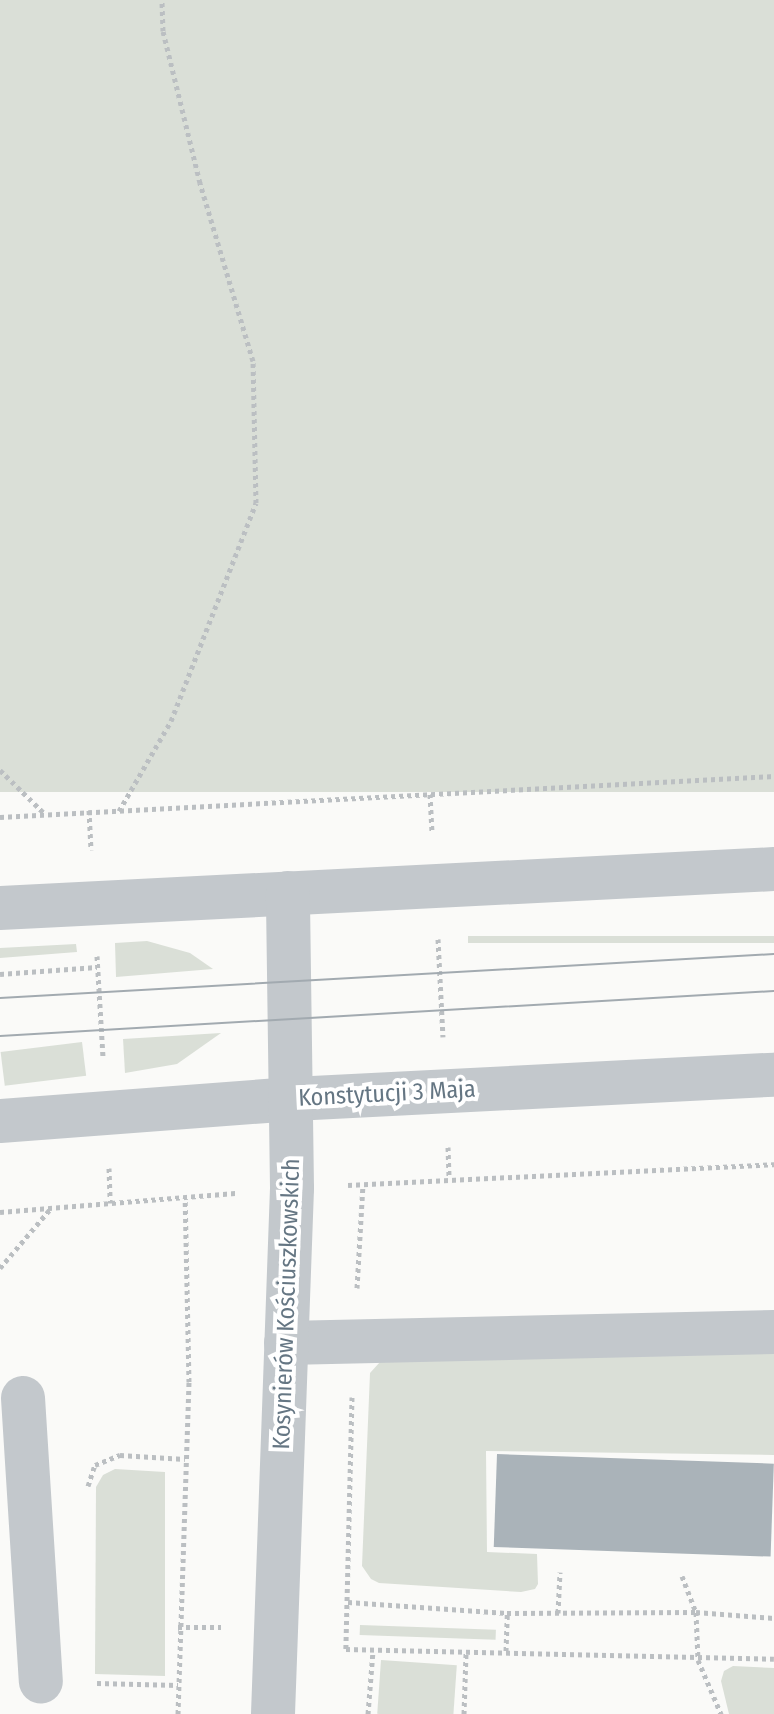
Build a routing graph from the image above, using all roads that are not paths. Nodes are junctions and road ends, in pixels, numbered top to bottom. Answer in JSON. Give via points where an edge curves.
{"nodes":[{"id":1,"x":774,"y":869,"type":"edge"},
{"id":2,"x":288,"y":893,"type":"junction"},
{"id":3,"x":0,"y":908,"type":"edge"},
{"id":4,"x":774,"y":1075,"type":"edge"},
{"id":5,"x":293,"y":1099,"type":"junction"},
{"id":6,"x":0,"y":1121,"type":"edge"},
{"id":7,"x":774,"y":1332,"type":"edge"},
{"id":8,"x":286,"y":1343,"type":"junction"},
{"id":9,"x":23,"y":1398,"type":"dead end"},
{"id":10,"x":41,"y":1681,"type":"dead end"},
{"id":11,"x":273,"y":1714,"type":"edge"}],
"edges":[{"from":1,"to":2,"type":"street"},
{"from":2,"to":3,"type":"street"},
{"from":2,"to":5,"type":"street","name":"Kosynierów Kościuszkowskich"},
{"from":4,"to":5,"type":"street","name":"Konstytucji 3 Maja"},
{"from":5,"to":6,"type":"street","name":"Konstytucji 3 Maja"},
{"from":5,"to":8,"type":"street","name":"Kosynierów Kościuszkowskich"},
{"from":7,"to":8,"type":"street"},
{"from":8,"to":11,"type":"street","name":"Kosynierów Kościuszkowskich"},
{"from":9,"to":10,"type":"street"}]}
